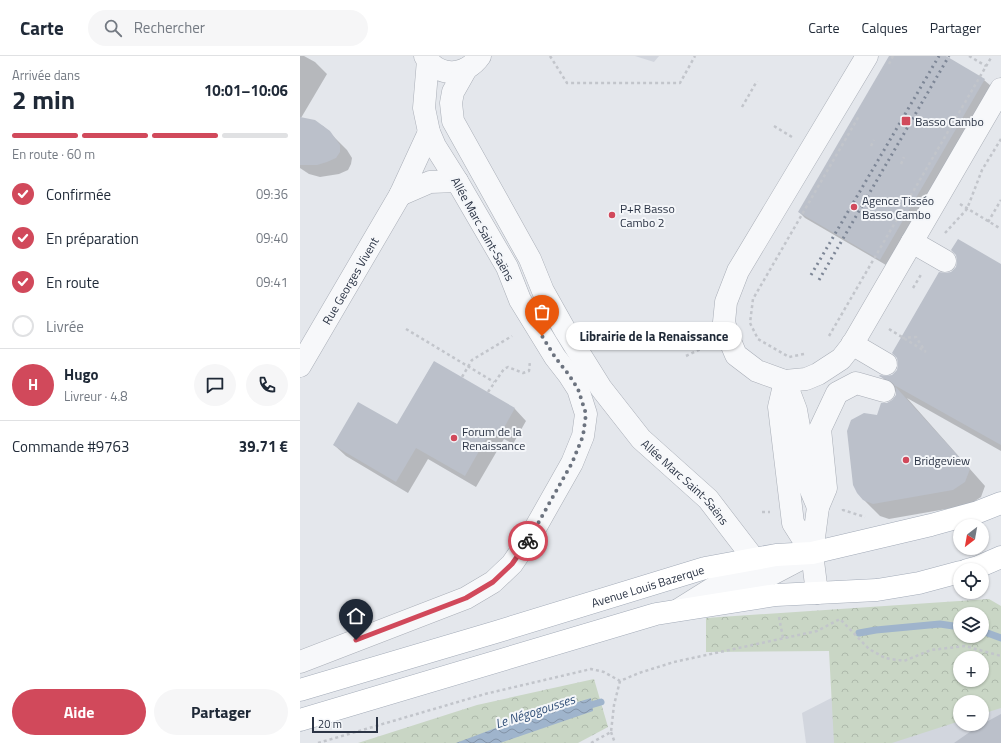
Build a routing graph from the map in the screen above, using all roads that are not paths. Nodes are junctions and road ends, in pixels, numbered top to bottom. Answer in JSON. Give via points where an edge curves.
{"nodes":[{"id":1,"x":866,"y":56,"type":"edge"},
{"id":2,"x":426,"y":58,"type":"edge"},
{"id":3,"x":473,"y":63,"type":"edge"},
{"id":4,"x":1001,"y":89,"type":"edge"},
{"id":5,"x":429,"y":132,"type":"junction"},
{"id":6,"x":459,"y":133,"type":"junction"},
{"id":7,"x":444,"y":160,"type":"junction"},
{"id":8,"x":457,"y":181,"type":"junction"},
{"id":9,"x":430,"y":182,"type":"junction"},
{"id":10,"x":400,"y":195,"type":"junction"},
{"id":11,"x":912,"y":242,"type":"junction"},
{"id":12,"x":945,"y":261,"type":"dead end"},
{"id":13,"x":852,"y":344,"type":"junction"},
{"id":14,"x":300,"y":364,"type":"edge"},
{"id":15,"x":886,"y":364,"type":"dead end"},
{"id":16,"x":785,"y":381,"type":"junction"},
{"id":17,"x":884,"y":391,"type":"dead end"},
{"id":18,"x":1001,"y":503,"type":"edge"},
{"id":19,"x":818,"y":507,"type":"junction"},
{"id":20,"x":812,"y":552,"type":"junction"},
{"id":21,"x":1001,"y":557,"type":"edge"},
{"id":22,"x":754,"y":559,"type":"junction"},
{"id":23,"x":987,"y":563,"type":"edge"},
{"id":24,"x":953,"y":574,"type":"edge"},
{"id":25,"x":817,"y":593,"type":"junction"},
{"id":26,"x":678,"y":610,"type":"junction"},
{"id":27,"x":300,"y":662,"type":"edge"},
{"id":28,"x":300,"y":690,"type":"edge"},
{"id":29,"x":300,"y":720,"type":"edge"}],
"edges":[{"from":1,"to":16,"type":"street","via":[[738,271],[726,302],[724,322],[736,355],[757,371]]},
{"from":2,"to":3,"type":"street","via":[[445,72],[456,72]]},
{"from":2,"to":5,"type":"street","name":"Allée Marc Saint-Saëns","via":[[424,108]]},
{"from":3,"to":6,"type":"street","name":"Allée Marc Saint-Saëns","via":[[453,92],[453,121]]},
{"from":4,"to":11,"type":"street"},
{"from":5,"to":7,"type":"street","name":"Allée Marc Saint-Saëns"},
{"from":5,"to":10,"type":"street","name":"Rue Georges Vivent"},
{"from":6,"to":7,"type":"street"},
{"from":6,"to":22,"type":"street","name":"Allée Marc Saint-Saëns","via":[[530,260],[543,291],[602,388],[641,439],[708,500]]},
{"from":7,"to":8,"type":"street","name":"Allée Marc Saint-Saëns"},
{"from":7,"to":9,"type":"street"},
{"from":8,"to":9,"type":"street"},
{"from":8,"to":27,"type":"street","name":"Allée Marc Saint-Saëns","via":[[507,267],[520,300],[578,389],[586,414],[583,436],[572,463],[529,540],[512,564],[493,582],[466,598]]},
{"from":9,"to":10,"type":"street"},
{"from":10,"to":14,"type":"street","name":"Rue Georges Vivent"},
{"from":11,"to":12,"type":"street"},
{"from":11,"to":13,"type":"street"},
{"from":13,"to":15,"type":"street"},
{"from":13,"to":16,"type":"street","via":[[841,359],[818,374],[806,379]]},
{"from":16,"to":19,"type":"street","via":[[796,410],[810,488]]},
{"from":16,"to":20,"type":"street","via":[[779,407],[793,523]]},
{"from":17,"to":19,"type":"street","via":[[856,383],[837,393],[820,429],[826,488]]},
{"from":18,"to":20,"type":"main road","name":"Avenue Louis Bazerque","via":[[931,525]]},
{"from":19,"to":20,"type":"street"},
{"from":20,"to":22,"type":"main road","name":"Avenue Louis Bazerque"},
{"from":20,"to":25,"type":"street"},
{"from":20,"to":26,"type":"street","via":[[772,574],[718,585]]},
{"from":21,"to":23,"type":"main road"},
{"from":22,"to":28,"type":"main road","name":"Avenue Louis Bazerque","via":[[673,577]]},
{"from":24,"to":25,"type":"main road","via":[[877,590]]},
{"from":25,"to":26,"type":"main road","via":[[776,595]]},
{"from":26,"to":29,"type":"main road","via":[[656,614]]}]}
